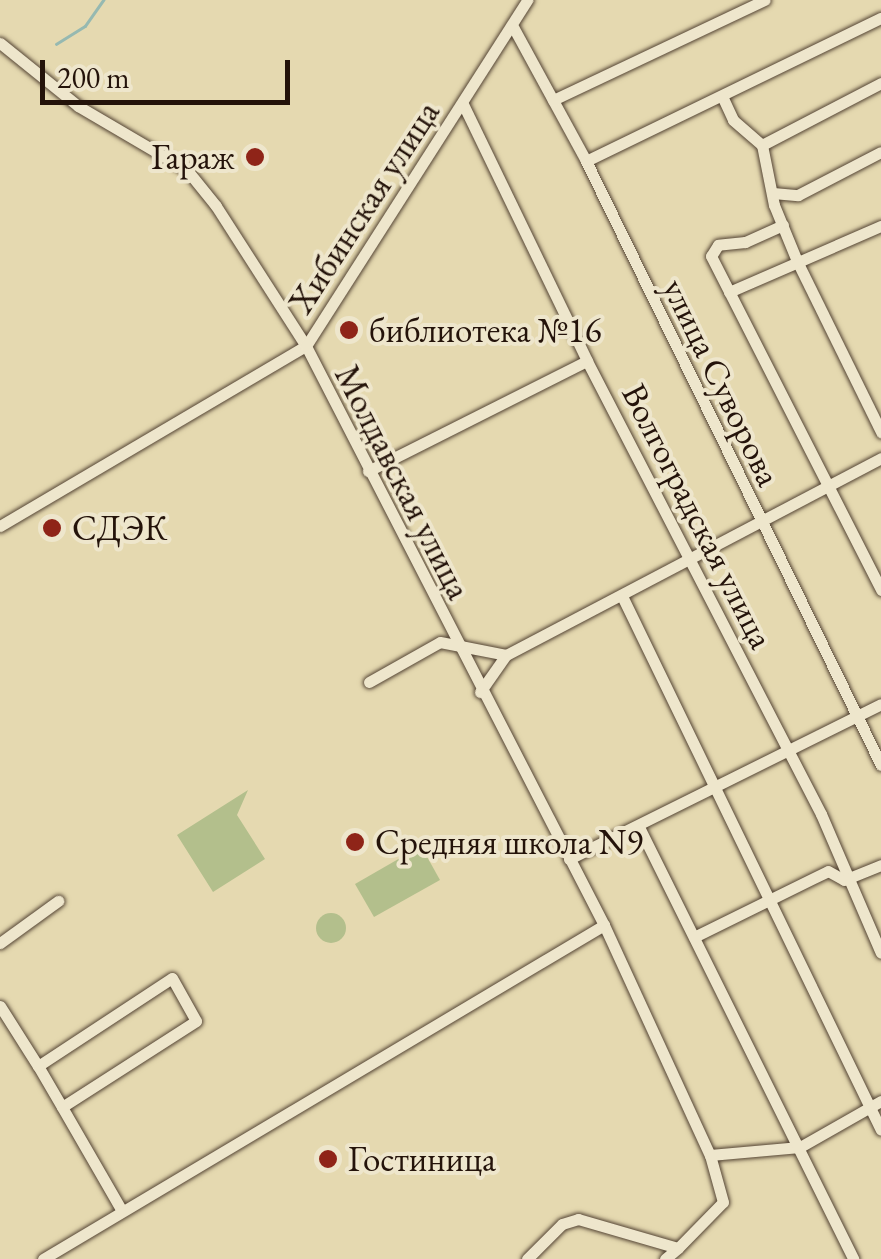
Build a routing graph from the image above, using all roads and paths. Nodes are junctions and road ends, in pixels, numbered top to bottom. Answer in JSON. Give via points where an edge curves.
{"nodes":[{"id":1,"x":527,"y":0,"type":"edge"},
{"id":2,"x":765,"y":0,"type":"edge"},
{"id":3,"x":881,"y":18,"type":"edge"},
{"id":4,"x":512,"y":24,"type":"junction"},
{"id":5,"x":0,"y":42,"type":"edge"},
{"id":6,"x":881,"y":84,"type":"edge"},
{"id":7,"x":722,"y":96,"type":"junction"},
{"id":8,"x":553,"y":100,"type":"junction"},
{"id":9,"x":463,"y":104,"type":"junction"},
{"id":10,"x":762,"y":145,"type":"junction"},
{"id":11,"x":881,"y":152,"type":"edge"},
{"id":12,"x":586,"y":162,"type":"junction"},
{"id":13,"x":773,"y":193,"type":"junction"},
{"id":14,"x":782,"y":225,"type":"junction"},
{"id":15,"x":881,"y":226,"type":"edge"},
{"id":16,"x":797,"y":260,"type":"junction"},
{"id":17,"x":729,"y":292,"type":"junction"},
{"id":18,"x":306,"y":346,"type":"junction"},
{"id":19,"x":587,"y":361,"type":"junction"},
{"id":20,"x":881,"y":432,"type":"edge"},
{"id":21,"x":881,"y":458,"type":"edge"},
{"id":22,"x":368,"y":471,"type":"junction"},
{"id":23,"x":829,"y":486,"type":"junction"},
{"id":24,"x":761,"y":522,"type":"junction"},
{"id":25,"x":0,"y":526,"type":"edge"},
{"id":26,"x":692,"y":558,"type":"junction"},
{"id":27,"x":881,"y":590,"type":"edge"},
{"id":28,"x":622,"y":596,"type":"junction"},
{"id":29,"x":455,"y":645,"type":"junction"},
{"id":30,"x":506,"y":655,"type":"junction"},
{"id":31,"x":369,"y":682,"type":"dead end"},
{"id":32,"x":480,"y":692,"type":"junction"},
{"id":33,"x":881,"y":704,"type":"edge"},
{"id":34,"x":857,"y":716,"type":"junction"},
{"id":35,"x":786,"y":750,"type":"junction"},
{"id":36,"x":881,"y":765,"type":"edge"},
{"id":37,"x":716,"y":788,"type":"junction"},
{"id":38,"x":639,"y":826,"type":"junction"},
{"id":39,"x":569,"y":859,"type":"junction"},
{"id":40,"x":881,"y":866,"type":"edge"},
{"id":41,"x":844,"y":880,"type":"junction"},
{"id":42,"x":767,"y":898,"type":"junction"},
{"id":43,"x":58,"y":901,"type":"dead end"},
{"id":44,"x":604,"y":924,"type":"junction"},
{"id":45,"x":694,"y":937,"type":"junction"},
{"id":46,"x":0,"y":942,"type":"edge"},
{"id":47,"x":881,"y":953,"type":"edge"},
{"id":48,"x":0,"y":1006,"type":"edge"},
{"id":49,"x":38,"y":1066,"type":"junction"},
{"id":50,"x":875,"y":1104,"type":"edge"},
{"id":51,"x":62,"y":1107,"type":"junction"},
{"id":52,"x":881,"y":1130,"type":"edge"},
{"id":53,"x":800,"y":1147,"type":"junction"},
{"id":54,"x":710,"y":1155,"type":"junction"},
{"id":55,"x":122,"y":1211,"type":"junction"},
{"id":56,"x":678,"y":1248,"type":"junction"},
{"id":57,"x":43,"y":1259,"type":"edge"},
{"id":58,"x":528,"y":1259,"type":"edge"},
{"id":59,"x":666,"y":1259,"type":"edge"},
{"id":60,"x":853,"y":1259,"type":"edge"}],
"edges":[{"from":1,"to":4,"type":"street","name":"Хибинская улица"},
{"from":2,"to":8,"type":"street"},
{"from":3,"to":7,"type":"street"},
{"from":4,"to":8,"type":"street","name":"улица Суворова"},
{"from":4,"to":9,"type":"street","name":"Хибинская улица"},
{"from":5,"to":18,"type":"street","name":"Молдавская улица","via":[[78,106],[187,170]]},
{"from":6,"to":10,"type":"street"},
{"from":7,"to":10,"type":"street","via":[[733,120]]},
{"from":7,"to":12,"type":"street"},
{"from":8,"to":12,"type":"street","name":"улица Суворова"},
{"from":9,"to":18,"type":"street","name":"Хибинская улица"},
{"from":9,"to":19,"type":"street","name":"Волгоградская улица"},
{"from":10,"to":13,"type":"street"},
{"from":11,"to":13,"type":"street","via":[[798,195]]},
{"from":12,"to":24,"type":"street","name":"улица Суворова"},
{"from":13,"to":14,"type":"street"},
{"from":14,"to":16,"type":"street"},
{"from":14,"to":17,"type":"street","via":[[711,252]]},
{"from":15,"to":16,"type":"street"},
{"from":16,"to":17,"type":"street"},
{"from":16,"to":20,"type":"street"},
{"from":17,"to":23,"type":"street"},
{"from":18,"to":22,"type":"street","name":"Молдавская улица"},
{"from":18,"to":25,"type":"street","name":"Хибинская улица"},
{"from":19,"to":22,"type":"street"},
{"from":19,"to":26,"type":"street","name":"Волгоградская улица"},
{"from":21,"to":23,"type":"street"},
{"from":22,"to":29,"type":"street","name":"Молдавская улица"},
{"from":23,"to":24,"type":"street"},
{"from":23,"to":27,"type":"street"},
{"from":24,"to":26,"type":"street"},
{"from":24,"to":34,"type":"street","name":"улица Суворова"},
{"from":26,"to":28,"type":"street"},
{"from":26,"to":35,"type":"street","name":"Волгоградская улица"},
{"from":28,"to":30,"type":"street"},
{"from":28,"to":37,"type":"street"},
{"from":29,"to":30,"type":"street"},
{"from":29,"to":31,"type":"street","via":[[440,642]]},
{"from":29,"to":32,"type":"street","name":"Молдавская улица"},
{"from":30,"to":32,"type":"street"},
{"from":32,"to":39,"type":"street","name":"Молдавская улица"},
{"from":33,"to":34,"type":"street"},
{"from":34,"to":35,"type":"street"},
{"from":34,"to":36,"type":"street","name":"улица Суворова"},
{"from":35,"to":37,"type":"street"},
{"from":35,"to":41,"type":"street","name":"Волгоградская улица","via":[[821,814]]},
{"from":37,"to":38,"type":"street"},
{"from":37,"to":42,"type":"street"},
{"from":38,"to":39,"type":"street"},
{"from":38,"to":45,"type":"street"},
{"from":39,"to":44,"type":"street","name":"Молдавская улица"},
{"from":40,"to":41,"type":"street"},
{"from":41,"to":42,"type":"street","via":[[828,871]]},
{"from":41,"to":47,"type":"street","name":"Волгоградская улица"},
{"from":42,"to":45,"type":"street"},
{"from":42,"to":50,"type":"street"},
{"from":43,"to":46,"type":"street"},
{"from":44,"to":54,"type":"street","name":"Молдавская улица"},
{"from":44,"to":55,"type":"street"},
{"from":45,"to":53,"type":"street"},
{"from":48,"to":49,"type":"street"},
{"from":49,"to":51,"type":"street"},
{"from":49,"to":51,"type":"street","via":[[170,979],[196,1013],[194,1023]]},
{"from":50,"to":52,"type":"street"},
{"from":50,"to":53,"type":"street"},
{"from":51,"to":55,"type":"street"},
{"from":53,"to":54,"type":"street"},
{"from":53,"to":60,"type":"street"},
{"from":54,"to":56,"type":"street","name":"Молдавская улица","via":[[723,1202]]},
{"from":55,"to":57,"type":"street"},
{"from":56,"to":58,"type":"street","via":[[578,1219],[562,1224]]},
{"from":56,"to":59,"type":"street"}]}
